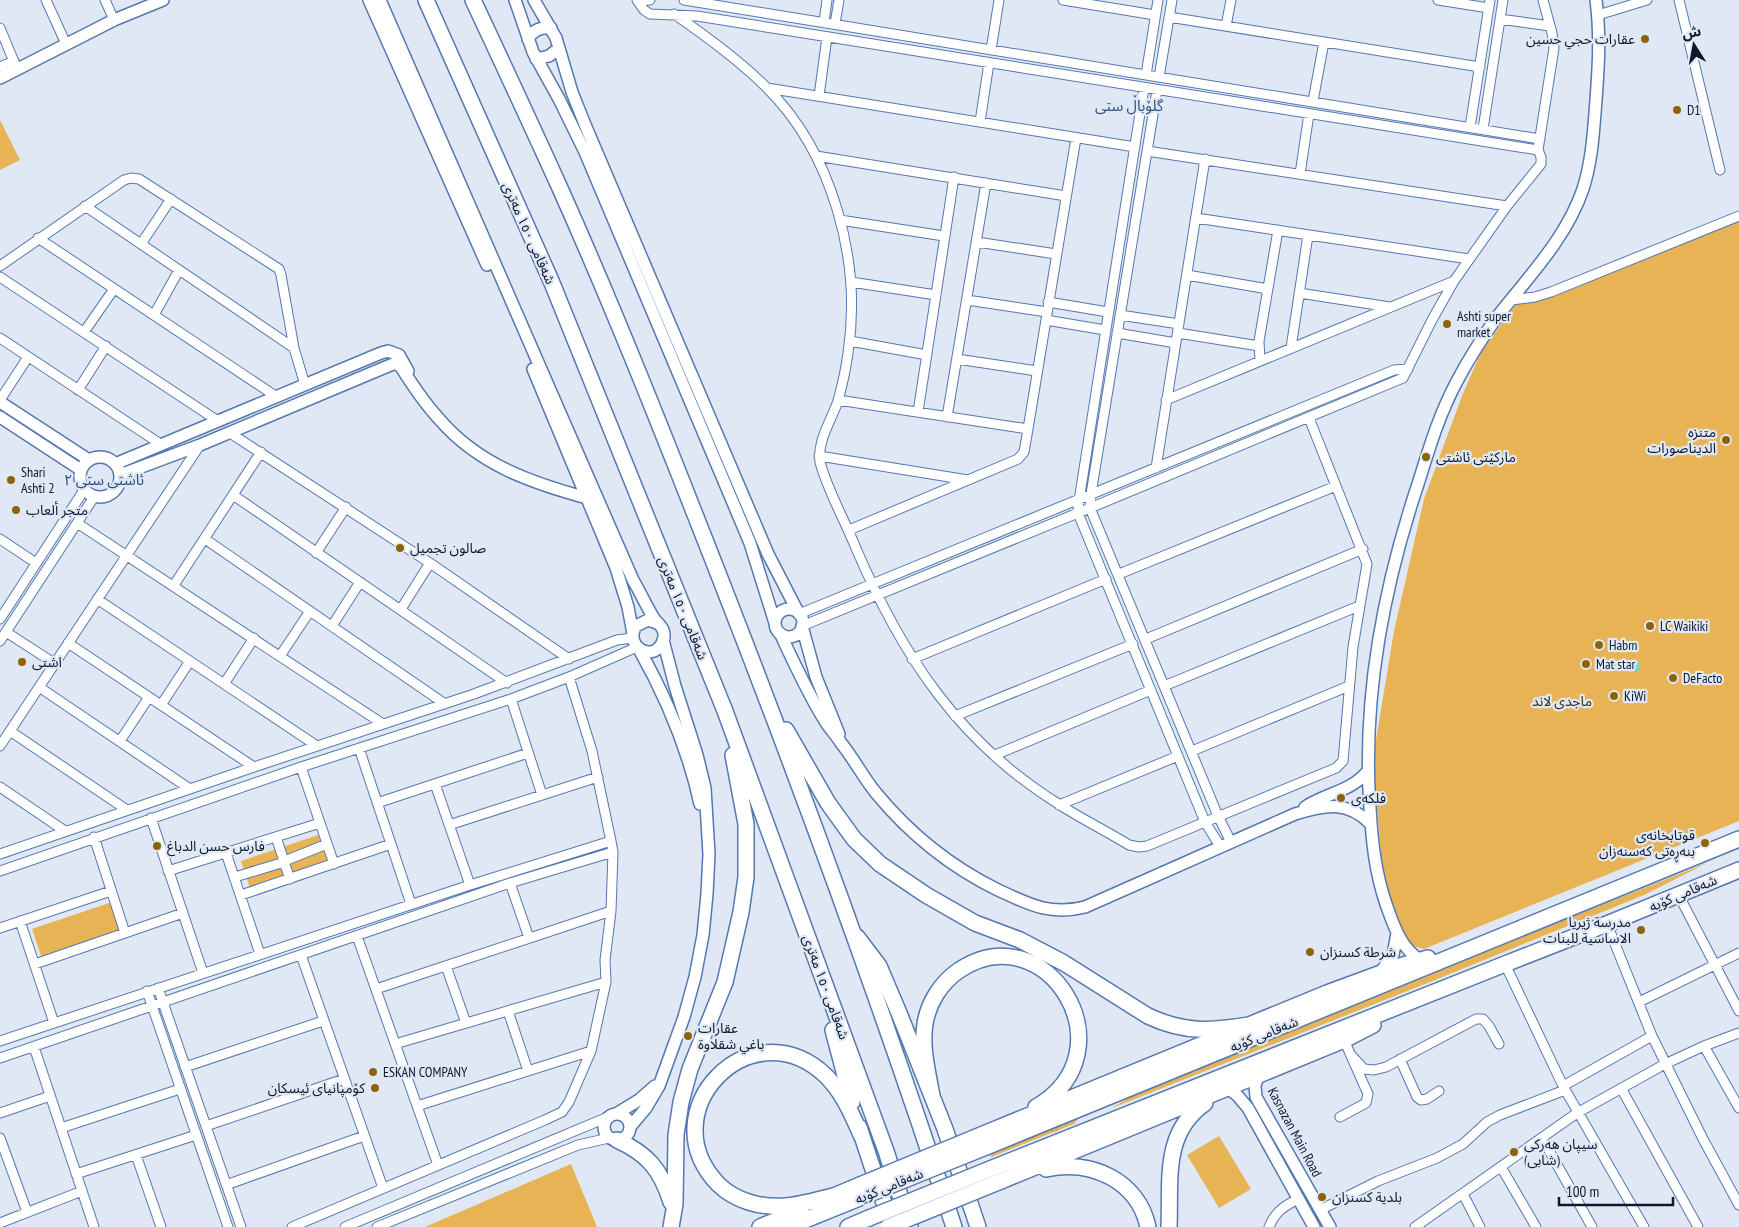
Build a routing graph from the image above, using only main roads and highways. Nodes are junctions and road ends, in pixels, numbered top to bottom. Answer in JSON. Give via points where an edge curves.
{"nodes":[{"id":1,"x":426,"y":0,"type":"edge"},
{"id":2,"x":473,"y":0,"type":"edge"},
{"id":3,"x":765,"y":693,"type":"junction"},
{"id":4,"x":725,"y":712,"type":"junction"},
{"id":5,"x":1733,"y":842,"type":"edge"},
{"id":6,"x":1739,"y":870,"type":"edge"},
{"id":7,"x":850,"y":927,"type":"junction"},
{"id":8,"x":810,"y":942,"type":"junction"},
{"id":9,"x":1462,"y":952,"type":"junction"},
{"id":10,"x":1401,"y":1005,"type":"junction"},
{"id":11,"x":1255,"y":1024,"type":"junction"},
{"id":12,"x":1225,"y":1089,"type":"junction"},
{"id":13,"x":932,"y":1096,"type":"junction"},
{"id":14,"x":998,"y":1128,"type":"junction"},
{"id":15,"x":862,"y":1137,"type":"junction"},
{"id":16,"x":613,"y":1139,"type":"road end"},
{"id":17,"x":984,"y":1141,"type":"junction"},
{"id":18,"x":1001,"y":1181,"type":"junction"},
{"id":19,"x":861,"y":1191,"type":"junction"},
{"id":20,"x":837,"y":1195,"type":"junction"},
{"id":21,"x":673,"y":1220,"type":"edge"},
{"id":22,"x":760,"y":1227,"type":"edge"},
{"id":23,"x":788,"y":1227,"type":"edge"},
{"id":24,"x":848,"y":1227,"type":"edge"},
{"id":25,"x":888,"y":1227,"type":"edge"},
{"id":26,"x":892,"y":1227,"type":"edge"},
{"id":27,"x":910,"y":1227,"type":"edge"},
{"id":28,"x":954,"y":1227,"type":"edge"},
{"id":29,"x":978,"y":1227,"type":"edge"},
{"id":30,"x":1148,"y":1227,"type":"edge"},
{"id":31,"x":1169,"y":1227,"type":"edge"}],
"edges":[{"from":1,"to":4,"type":"highway","name":"شەقامی ١٥٠ مەتری","via":[[552,283]]},
{"from":2,"to":3,"type":"highway","via":[[560,188],[652,405]]},
{"from":3,"to":7,"type":"highway"},
{"from":3,"to":11,"type":"highway","via":[[828,803],[854,839],[880,864],[975,922],[1050,954],[1159,1021],[1197,1030]]},
{"from":4,"to":8,"type":"highway","name":"شەقامی ١٥٠ مەتری"},
{"from":4,"to":21,"type":"highway","via":[[746,824],[746,877],[725,982],[690,1069],[681,1102],[676,1136]]},
{"from":5,"to":6,"type":"highway"},
{"from":5,"to":9,"type":"highway","name":"شەقامی کۆیە"},
{"from":6,"to":10,"type":"highway","name":"شەقامی کۆیە"},
{"from":7,"to":13,"type":"highway","via":[[879,966]]},
{"from":7,"to":28,"type":"highway"},
{"from":8,"to":15,"type":"highway"},
{"from":8,"to":27,"type":"highway","name":"شەقامی ١٥٠ مەتری","via":[[886,1151]]},
{"from":9,"to":11,"type":"highway","via":[[1420,960],[1380,973]]},
{"from":9,"to":17,"type":"highway","name":"شەقامی کۆیە"},
{"from":10,"to":12,"type":"highway","via":[[1347,1047]]},
{"from":10,"to":24,"type":"highway","name":"شەقامی کۆیە","bridge":true},
{"from":11,"to":14,"type":"highway"},
{"from":12,"to":18,"type":"highway"},
{"from":12,"to":31,"type":"highway","via":[[1191,1114],[1177,1134],[1171,1160]]},
{"from":13,"to":14,"type":"highway","via":[[924,1034],[927,1016],[938,990],[960,970],[978,961],[999,957],[1034,965],[1056,980],[1072,1004],[1078,1023],[1078,1049],[1069,1073],[1057,1090],[1041,1104]]},
{"from":13,"to":29,"type":"highway"},
{"from":14,"to":17,"type":"highway"},
{"from":15,"to":20,"type":"highway","via":[[832,1082],[817,1068],[787,1054],[754,1054],[738,1060],[724,1068],[702,1098],[696,1119],[698,1149],[710,1174],[729,1193],[750,1202],[773,1206],[796,1205]]},
{"from":15,"to":26,"type":"highway"},
{"from":16,"to":21,"type":"highway","via":[[641,1153],[654,1165],[667,1189]]},
{"from":17,"to":19,"type":"highway","name":"شەقامی کۆیە","bridge":true},
{"from":18,"to":25,"type":"highway","bridge":true},
{"from":18,"to":30,"type":"highway","via":[[1057,1166],[1082,1166],[1095,1170],[1107,1174],[1128,1190],[1142,1210]]},
{"from":19,"to":20,"type":"highway"},
{"from":19,"to":23,"type":"highway","name":"شەقامی کۆیە"},
{"from":20,"to":22,"type":"highway"}]}
